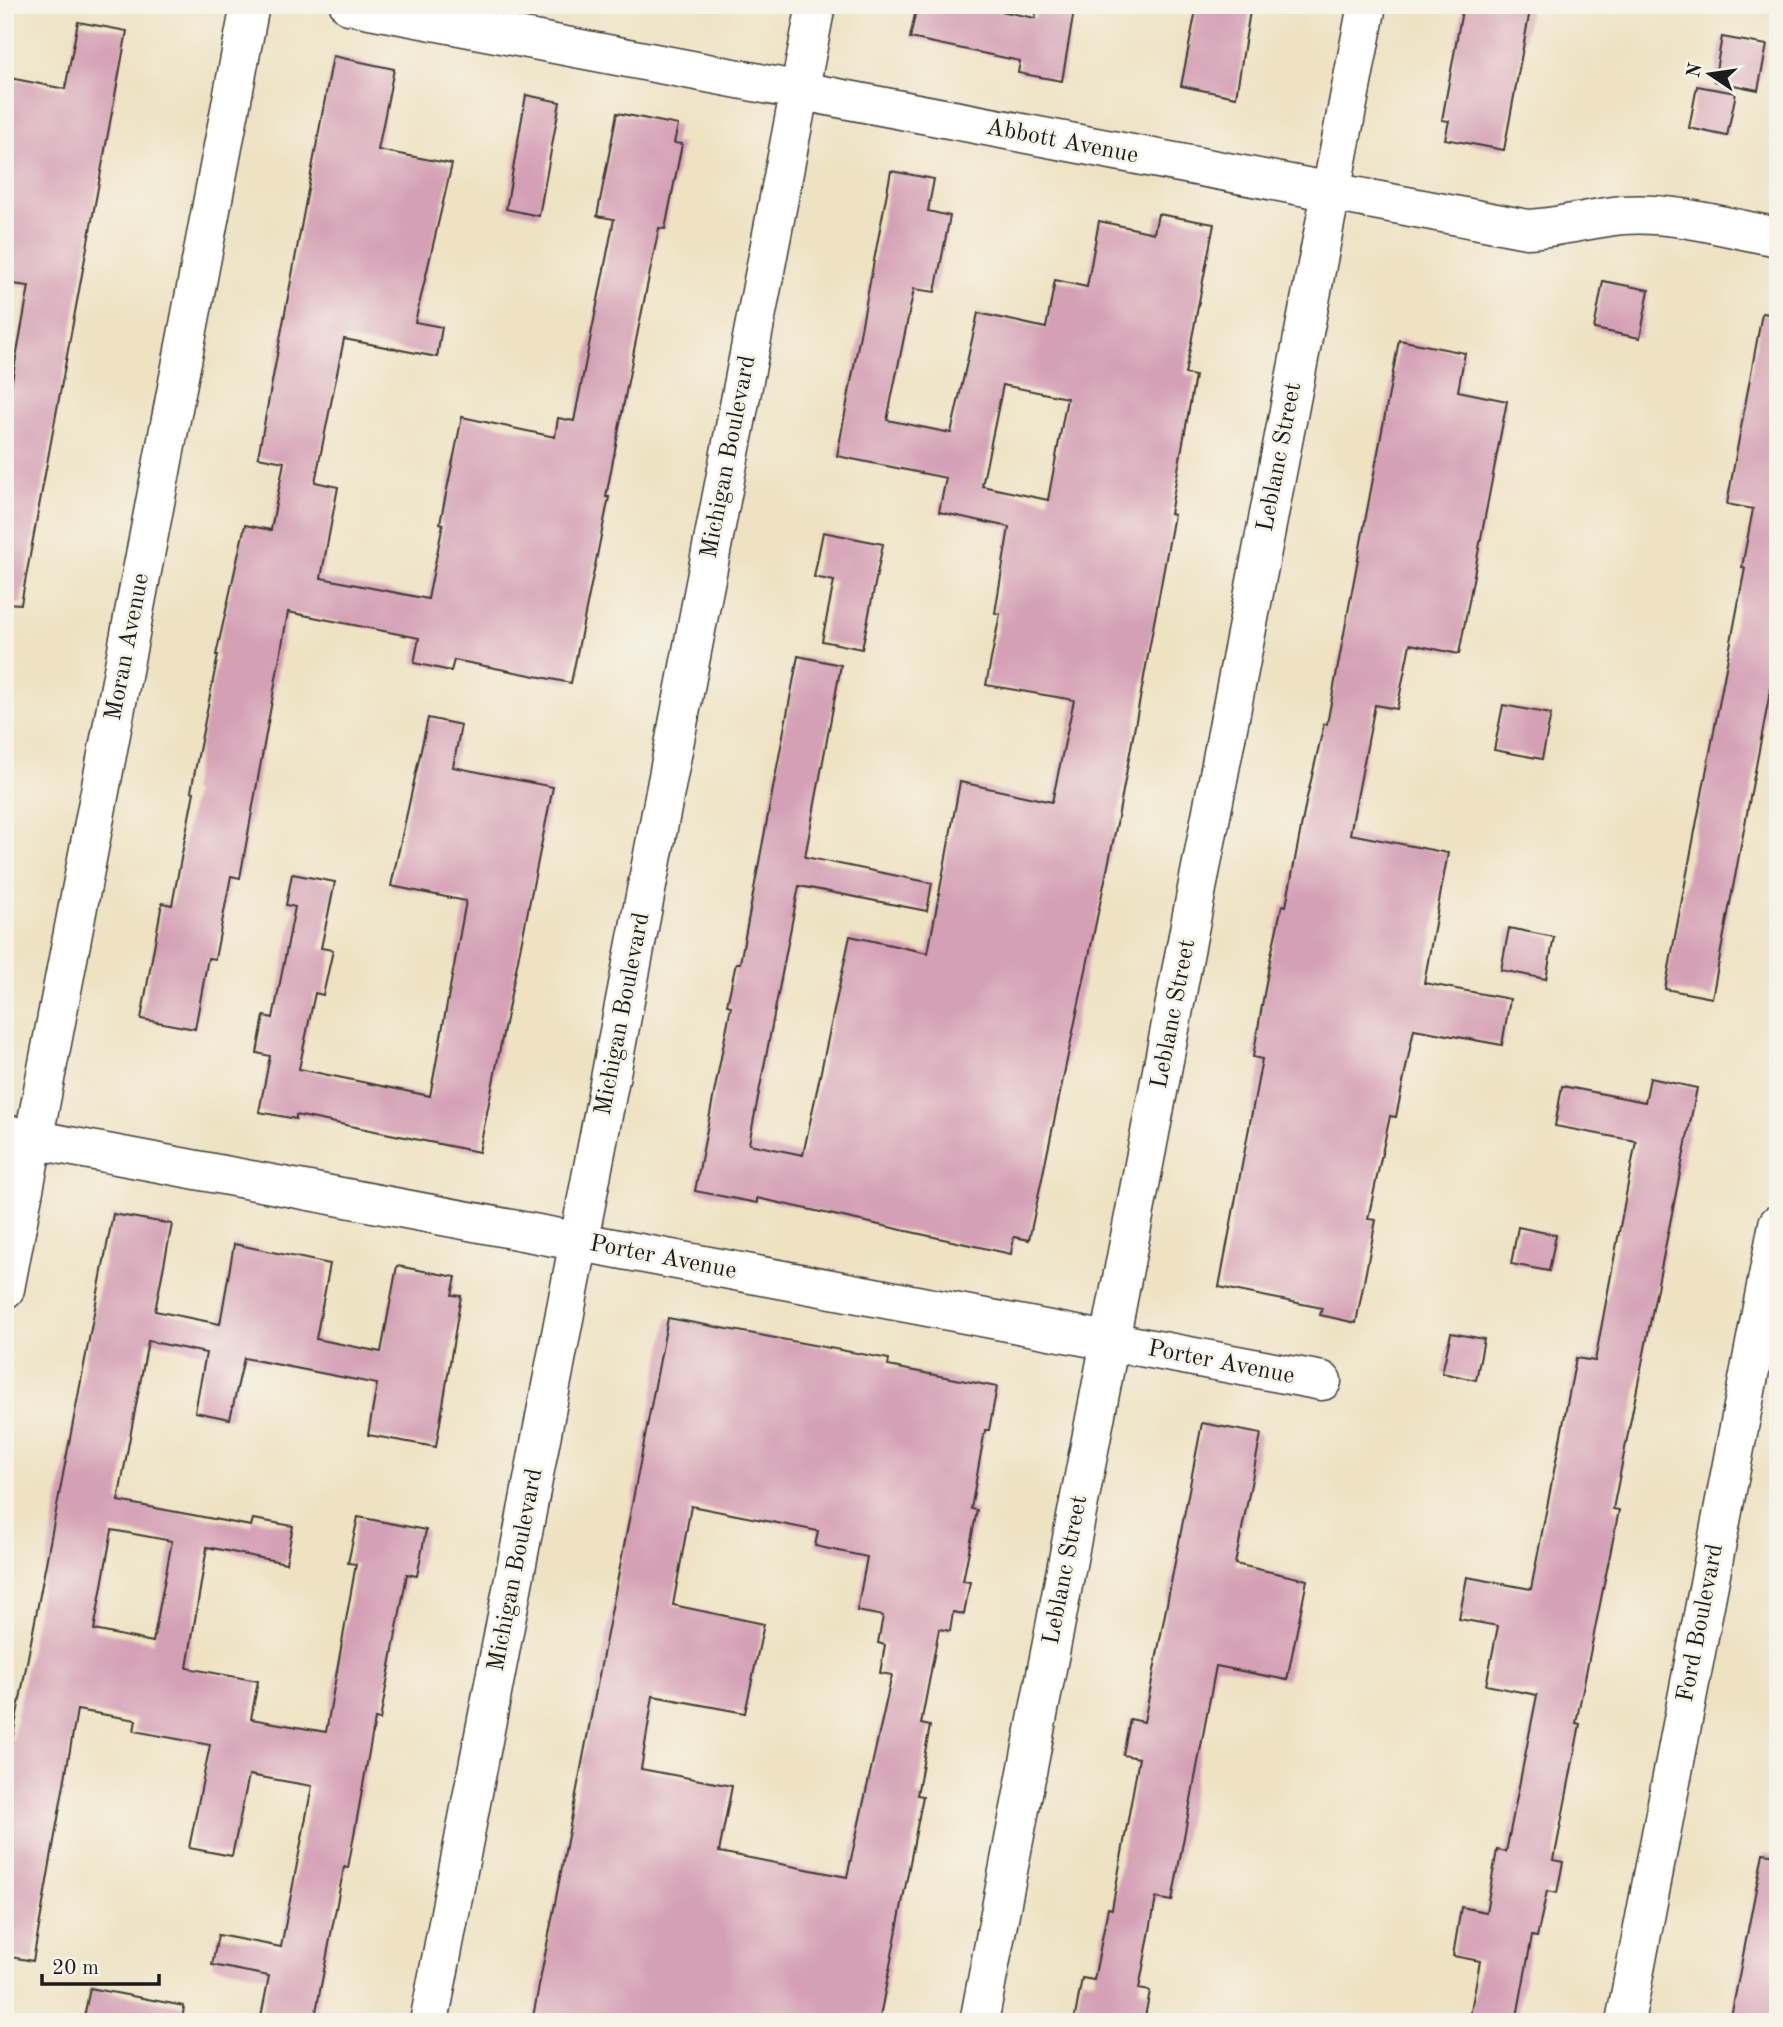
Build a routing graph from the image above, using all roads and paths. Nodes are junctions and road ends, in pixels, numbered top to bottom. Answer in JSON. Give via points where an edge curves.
{"nodes":[{"id":1,"x":250,"y":5,"type":"edge"},
{"id":2,"x":349,"y":5,"type":"edge"},
{"id":3,"x":816,"y":5,"type":"edge"},
{"id":4,"x":1367,"y":5,"type":"edge"},
{"id":5,"x":799,"y":92,"type":"junction"},
{"id":6,"x":1331,"y":194,"type":"junction"},
{"id":7,"x":1778,"y":237,"type":"edge"},
{"id":8,"x":20,"y":1137,"type":"edge"},
{"id":9,"x":1778,"y":1224,"type":"edge"},
{"id":10,"x":579,"y":1242,"type":"junction"},
{"id":11,"x":5,"y":1289,"type":"edge"},
{"id":12,"x":1111,"y":1342,"type":"junction"},
{"id":13,"x":1322,"y":1381,"type":"dead end"},
{"id":14,"x":429,"y":2022,"type":"edge"},
{"id":15,"x":979,"y":2022,"type":"edge"},
{"id":16,"x":1625,"y":2022,"type":"edge"}],
"edges":[{"from":1,"to":8,"type":"street","name":"Moran Avenue"},
{"from":2,"to":5,"type":"street","name":"Abbott Avenue"},
{"from":3,"to":5,"type":"street","name":"Michigan Boulevard"},
{"from":4,"to":6,"type":"street","name":"Leblanc Street"},
{"from":5,"to":6,"type":"street","name":"Abbott Avenue"},
{"from":5,"to":10,"type":"street","name":"Michigan Boulevard"},
{"from":6,"to":7,"type":"street","name":"Abbott Avenue","via":[[1527,229],[1561,228],[1622,215],[1659,215]]},
{"from":6,"to":12,"type":"street","name":"Leblanc Street"},
{"from":8,"to":10,"type":"street","name":"Porter Avenue"},
{"from":8,"to":11,"type":"street","name":"Moran Avenue"},
{"from":9,"to":16,"type":"street","name":"Ford Boulevard"},
{"from":10,"to":12,"type":"street","name":"Porter Avenue"},
{"from":10,"to":14,"type":"street","name":"Michigan Boulevard"},
{"from":12,"to":13,"type":"street","name":"Porter Avenue"},
{"from":12,"to":15,"type":"street","name":"Leblanc Street"}]}
